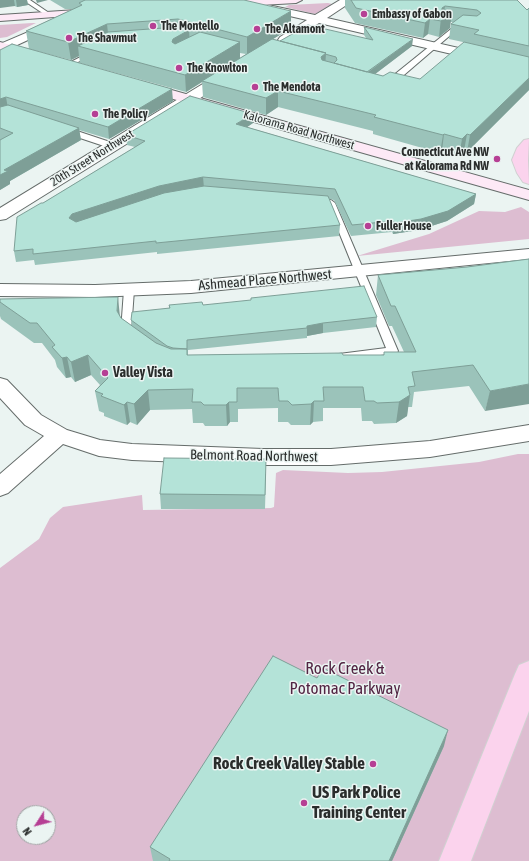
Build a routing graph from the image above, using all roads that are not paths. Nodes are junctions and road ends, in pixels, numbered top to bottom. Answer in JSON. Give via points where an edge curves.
{"nodes":[{"id":1,"x":26,"y":0,"type":"edge"},
{"id":2,"x":35,"y":0,"type":"edge"},
{"id":3,"x":296,"y":0,"type":"edge"},
{"id":4,"x":348,"y":0,"type":"edge"},
{"id":5,"x":201,"y":3,"type":"edge"},
{"id":6,"x":232,"y":4,"type":"junction"},
{"id":7,"x":102,"y":9,"type":"edge"},
{"id":8,"x":81,"y":13,"type":"junction"},
{"id":9,"x":49,"y":15,"type":"junction"},
{"id":10,"x":0,"y":18,"type":"edge"},
{"id":11,"x":317,"y":20,"type":"junction"},
{"id":12,"x":466,"y":27,"type":"edge"},
{"id":13,"x":434,"y":46,"type":"junction"},
{"id":14,"x":1,"y":47,"type":"edge"},
{"id":15,"x":273,"y":47,"type":"edge"},
{"id":16,"x":103,"y":48,"type":"edge"},
{"id":17,"x":460,"y":52,"type":"junction"},
{"id":18,"x":450,"y":60,"type":"edge"},
{"id":19,"x":68,"y":65,"type":"junction"},
{"id":20,"x":241,"y":66,"type":"edge"},
{"id":21,"x":529,"y":68,"type":"edge"},
{"id":22,"x":90,"y":71,"type":"edge"},
{"id":23,"x":133,"y":83,"type":"edge"},
{"id":24,"x":382,"y":89,"type":"edge"},
{"id":25,"x":188,"y":99,"type":"junction"},
{"id":26,"x":55,"y":127,"type":"edge"},
{"id":27,"x":529,"y":143,"type":"edge"},
{"id":28,"x":113,"y":146,"type":"junction"},
{"id":29,"x":529,"y":179,"type":"edge"},
{"id":30,"x":529,"y":194,"type":"edge"},
{"id":31,"x":307,"y":201,"type":"edge"},
{"id":32,"x":0,"y":215,"type":"edge"},
{"id":33,"x":529,"y":254,"type":"edge"},
{"id":34,"x":358,"y":271,"type":"junction"},
{"id":35,"x":0,"y":290,"type":"edge"},
{"id":36,"x":129,"y":290,"type":"junction"},
{"id":37,"x":140,"y":344,"type":"edge"},
{"id":38,"x":326,"y":358,"type":"edge"},
{"id":39,"x":0,"y":385,"type":"edge"},
{"id":40,"x":529,"y":433,"type":"edge"},
{"id":41,"x":59,"y":435,"type":"junction"},
{"id":42,"x":0,"y":487,"type":"edge"},
{"id":43,"x":529,"y":674,"type":"edge"},
{"id":44,"x":454,"y":861,"type":"edge"}],
"edges":[{"from":1,"to":9,"type":"lane"},
{"from":2,"to":9,"type":"lane","via":[[45,7]]},
{"from":3,"to":6,"type":"street"},
{"from":4,"to":11,"type":"street"},
{"from":5,"to":6,"type":"street"},
{"from":6,"to":11,"type":"street","via":[[268,8]]},
{"from":7,"to":8,"type":"street"},
{"from":8,"to":9,"type":"street"},
{"from":8,"to":14,"type":"street"},
{"from":9,"to":10,"type":"street"},
{"from":11,"to":13,"type":"street"},
{"from":11,"to":15,"type":"street"},
{"from":12,"to":13,"type":"lane","via":[[455,26]]},
{"from":13,"to":17,"type":"street"},
{"from":13,"to":24,"type":"lane"},
{"from":14,"to":19,"type":"street"},
{"from":16,"to":19,"type":"lane"},
{"from":17,"to":18,"type":"lane"},
{"from":17,"to":21,"type":"street"},
{"from":19,"to":22,"type":"street"},
{"from":20,"to":25,"type":"street","name":"20th Street Northwest"},
{"from":23,"to":25,"type":"street","name":"Kalorama Road Northwest"},
{"from":25,"to":28,"type":"street","name":"20th Street Northwest"},
{"from":25,"to":30,"type":"street","name":"Kalorama Road Northwest"},
{"from":26,"to":28,"type":"lane"},
{"from":27,"to":29,"type":"main road","via":[[522,151],[520,160],[522,170]]},
{"from":28,"to":32,"type":"street","name":"20th Street Northwest"},
{"from":31,"to":34,"type":"lane","via":[[331,203]]},
{"from":33,"to":34,"type":"street","name":"Ashmead Place Northwest"},
{"from":34,"to":36,"type":"street","name":"Ashmead Place Northwest"},
{"from":34,"to":38,"type":"lane","via":[[394,351]]},
{"from":35,"to":36,"type":"street","name":"Ashmead Place Northwest"},
{"from":36,"to":37,"type":"lane","via":[[126,331]]},
{"from":39,"to":41,"type":"street","name":"Belmont Road Northwest","via":[[33,420]]},
{"from":40,"to":41,"type":"street","name":"Belmont Road Northwest","via":[[404,452],[301,458],[132,452],[99,448]]},
{"from":41,"to":42,"type":"street"},
{"from":43,"to":44,"type":"main road"}]}
